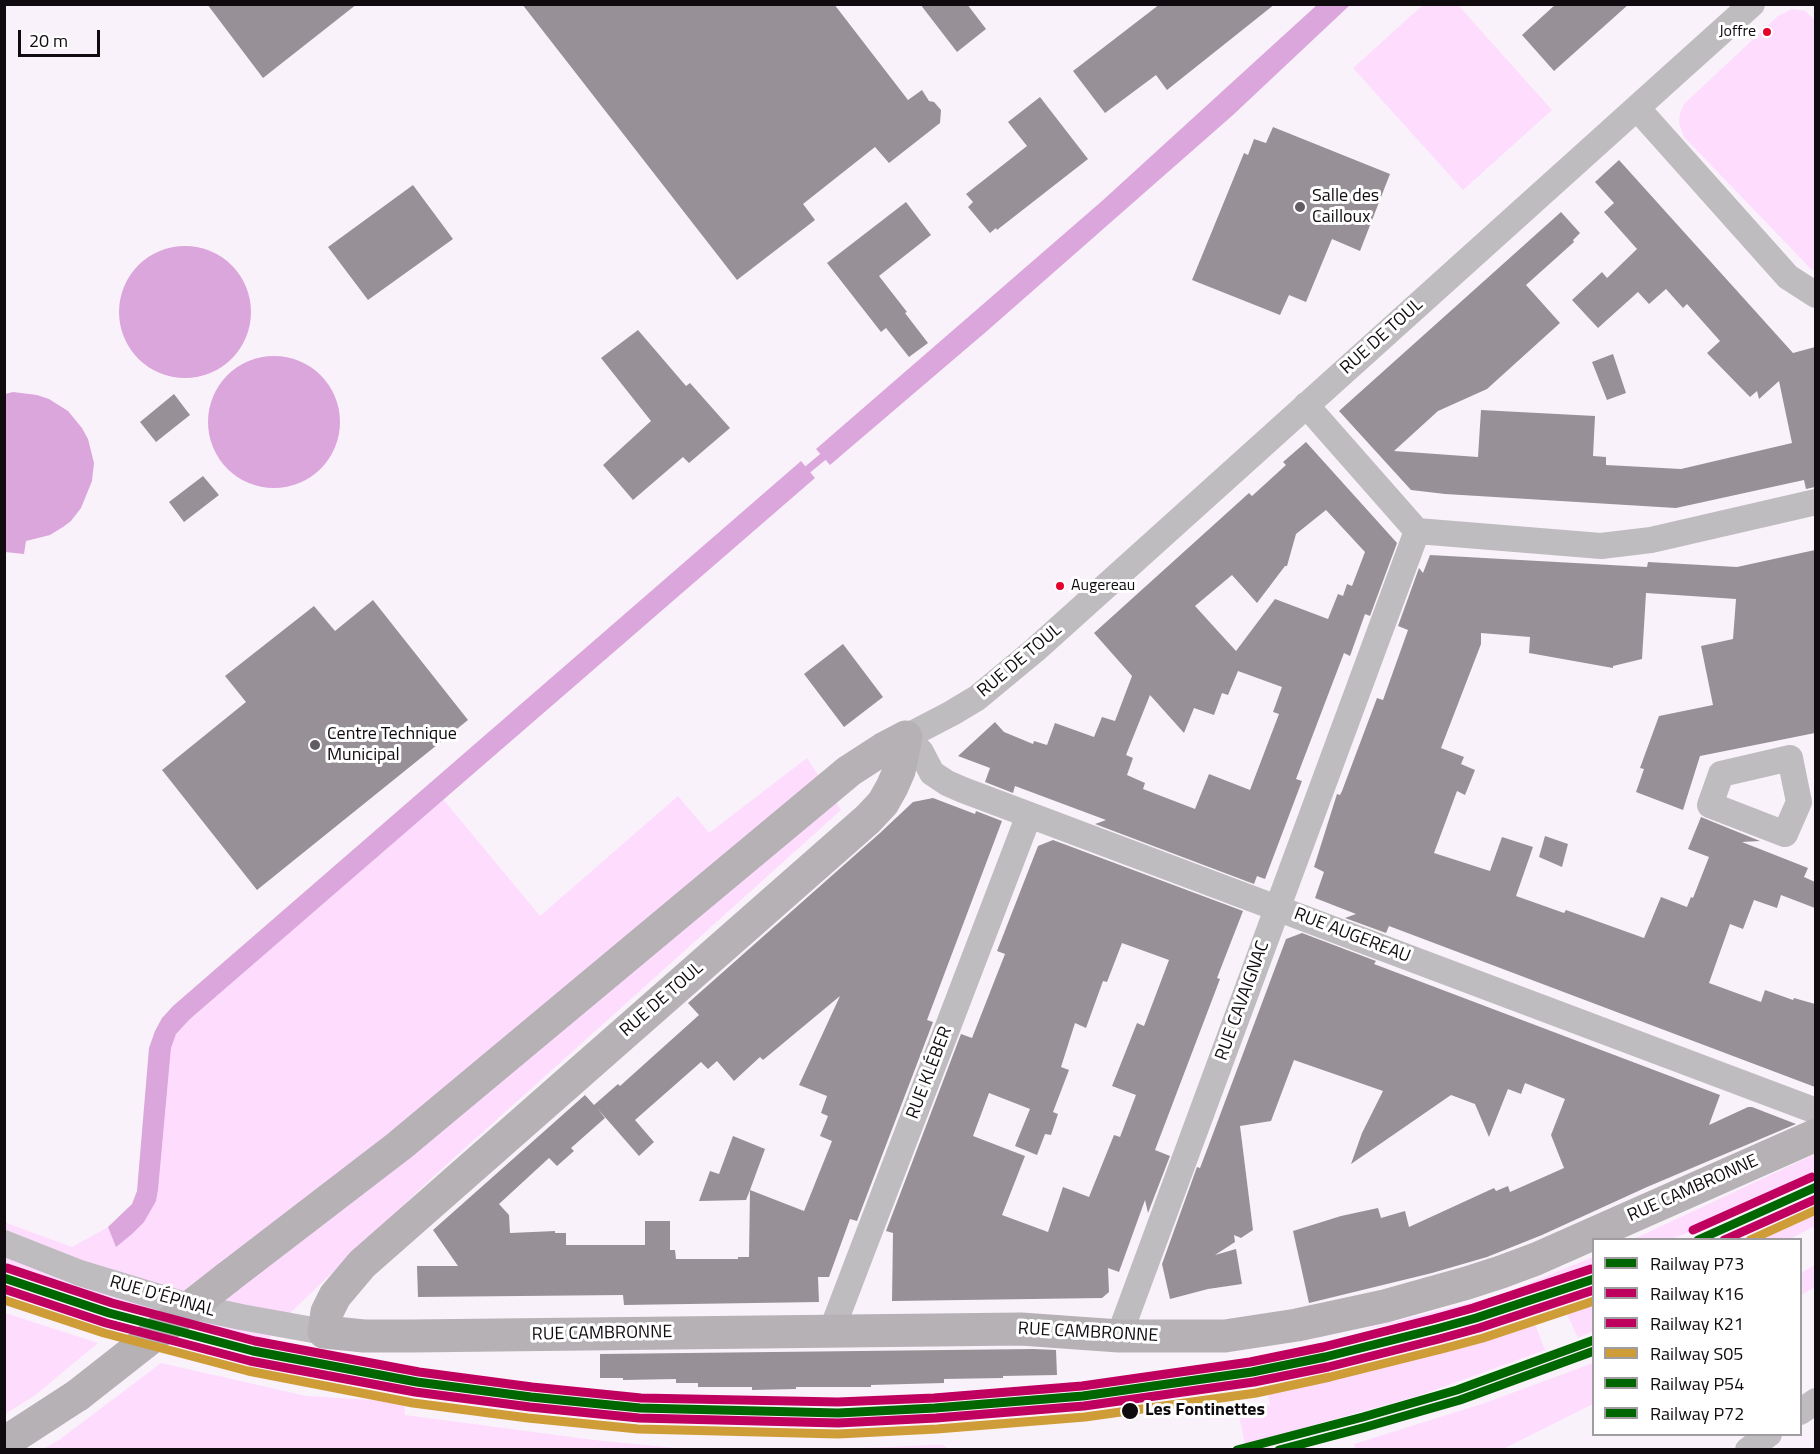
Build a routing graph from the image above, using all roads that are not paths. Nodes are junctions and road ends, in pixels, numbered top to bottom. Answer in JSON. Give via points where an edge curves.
{"nodes":[{"id":1,"x":1752,"y":4,"type":"edge"},
{"id":2,"x":1637,"y":108,"type":"junction"},
{"id":3,"x":1815,"y":295,"type":"edge"},
{"id":4,"x":1306,"y":405,"type":"junction"},
{"id":5,"x":1815,"y":502,"type":"edge"},
{"id":6,"x":1417,"y":531,"type":"junction"},
{"id":7,"x":906,"y":737,"type":"junction"},
{"id":8,"x":1029,"y":815,"type":"junction"},
{"id":9,"x":1278,"y":908,"type":"junction"},
{"id":10,"x":1815,"y":1111,"type":"edge"},
{"id":11,"x":1815,"y":1135,"type":"edge"},
{"id":12,"x":4,"y":1244,"type":"edge"},
{"id":13,"x":324,"y":1332,"type":"junction"},
{"id":14,"x":831,"y":1332,"type":"junction"},
{"id":15,"x":1119,"y":1336,"type":"junction"},
{"id":16,"x":1815,"y":1401,"type":"edge"},
{"id":17,"x":1802,"y":1411,"type":"edge"},
{"id":18,"x":1766,"y":1436,"type":"edge"},
{"id":19,"x":4,"y":1443,"type":"edge"},
{"id":20,"x":1748,"y":1449,"type":"edge"}],
"edges":[{"from":1,"to":2,"type":"street","name":"RUE DE TOUL"},
{"from":2,"to":3,"type":"street","via":[[1788,277]]},
{"from":2,"to":4,"type":"street","name":"RUE DE TOUL"},
{"from":4,"to":6,"type":"street"},
{"from":4,"to":7,"type":"street","name":"RUE DE TOUL","via":[[993,686]]},
{"from":5,"to":6,"type":"street","via":[[1651,540],[1601,546]]},
{"from":6,"to":9,"type":"street","name":"RUE CAVAIGNAC"},
{"from":7,"to":8,"type":"street","name":"RUE AUGEREAU","via":[[921,752],[932,773],[947,783]]},
{"from":7,"to":13,"type":"street","name":"RUE DE TOUL","via":[[892,787],[868,819],[362,1264],[335,1296]]},
{"from":7,"to":19,"type":"street","bridge":true,"via":[[849,771],[399,1146],[78,1395]]},
{"from":8,"to":9,"type":"street","name":"RUE AUGEREAU"},
{"from":8,"to":14,"type":"street","name":"RUE KLÉBER"},
{"from":9,"to":10,"type":"street","name":"RUE AUGEREAU"},
{"from":9,"to":15,"type":"street","name":"RUE CAVAIGNAC"},
{"from":11,"to":15,"type":"street","name":"RUE CAMBRONNE","via":[[1536,1259],[1467,1283],[1385,1306],[1257,1332],[1198,1338]]},
{"from":12,"to":13,"type":"street","name":"RUE D'ÉPINAL","via":[[80,1273],[186,1305]]},
{"from":13,"to":14,"type":"street","name":"RUE CAMBRONNE","via":[[412,1336]]},
{"from":14,"to":15,"type":"street","name":"RUE CAMBRONNE","via":[[1021,1329]]},
{"from":16,"to":17,"type":"street"},
{"from":18,"to":20,"type":"street"}]}
